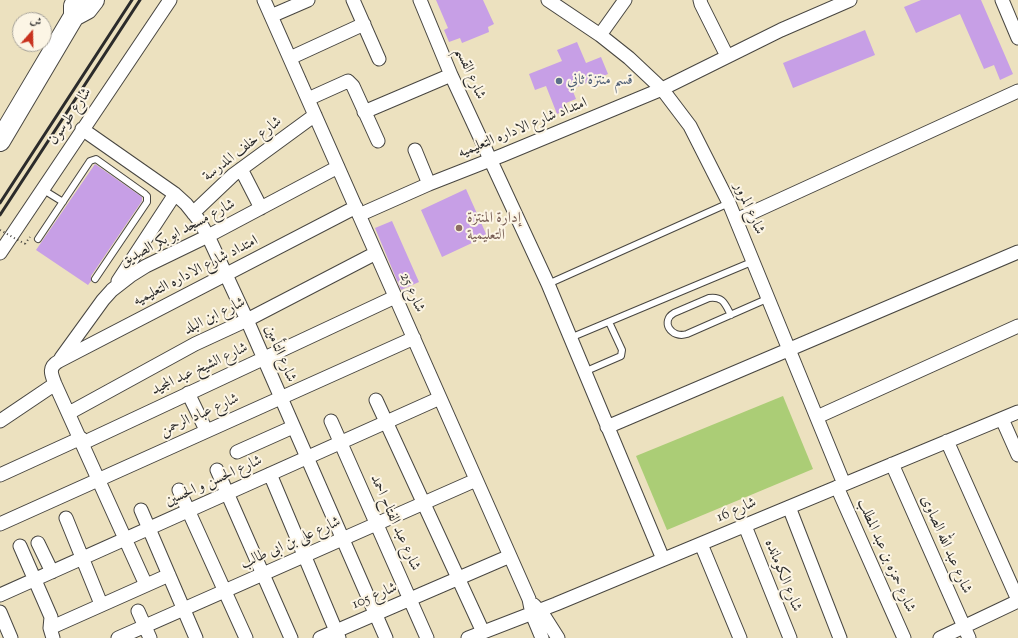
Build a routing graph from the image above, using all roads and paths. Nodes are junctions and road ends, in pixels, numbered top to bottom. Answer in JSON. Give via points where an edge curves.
{"nodes":[{"id":1,"x":94,"y":0,"type":"edge"},
{"id":2,"x":170,"y":0,"type":"edge"},
{"id":3,"x":264,"y":0,"type":"edge"},
{"id":4,"x":308,"y":0,"type":"edge"},
{"id":5,"x":353,"y":0,"type":"edge"},
{"id":6,"x":420,"y":0,"type":"edge"},
{"id":7,"x":548,"y":0,"type":"edge"},
{"id":8,"x":625,"y":0,"type":"edge"},
{"id":9,"x":700,"y":0,"type":"edge"},
{"id":10,"x":850,"y":0,"type":"edge"},
{"id":11,"x":1002,"y":0,"type":"edge"},
{"id":12,"x":76,"y":8,"type":"edge"},
{"id":13,"x":271,"y":16,"type":"junction"},
{"id":14,"x":364,"y":24,"type":"junction"},
{"id":15,"x":600,"y":35,"type":"junction"},
{"id":16,"x":1018,"y":38,"type":"edge"},
{"id":17,"x":727,"y":56,"type":"junction"},
{"id":18,"x":290,"y":58,"type":"junction"},
{"id":19,"x":379,"y":59,"type":"dead end"},
{"id":20,"x":451,"y":75,"type":"junction"},
{"id":21,"x":662,"y":89,"type":"junction"},
{"id":22,"x":1018,"y":91,"type":"edge"},
{"id":23,"x":308,"y":98,"type":"junction"},
{"id":24,"x":364,"y":112,"type":"junction"},
{"id":25,"x":315,"y":115,"type":"junction"},
{"id":26,"x":82,"y":129,"type":"junction"},
{"id":27,"x":1,"y":138,"type":"edge"},
{"id":28,"x":378,"y":141,"type":"dead end"},
{"id":29,"x":415,"y":150,"type":"dead end"},
{"id":30,"x":490,"y":160,"type":"junction"},
{"id":31,"x":338,"y":167,"type":"junction"},
{"id":32,"x":241,"y":169,"type":"junction"},
{"id":33,"x":429,"y":184,"type":"junction"},
{"id":34,"x":42,"y":189,"type":"junction"},
{"id":35,"x":175,"y":194,"type":"junction"},
{"id":36,"x":63,"y":202,"type":"junction"},
{"id":37,"x":729,"y":203,"type":"junction"},
{"id":38,"x":261,"y":208,"type":"junction"},
{"id":39,"x":358,"y":211,"type":"junction"},
{"id":40,"x":193,"y":213,"type":"junction"},
{"id":41,"x":736,"y":220,"type":"junction"},
{"id":42,"x":0,"y":230,"type":"edge"},
{"id":43,"x":208,"y":236,"type":"junction"},
{"id":44,"x":38,"y":239,"type":"dead end"},
{"id":45,"x":25,"y":244,"type":"dead end"},
{"id":46,"x":1018,"y":252,"type":"edge"},
{"id":47,"x":0,"y":253,"type":"edge"},
{"id":48,"x":376,"y":253,"type":"junction"},
{"id":49,"x":754,"y":261,"type":"junction"},
{"id":50,"x":226,"y":274,"type":"junction"},
{"id":51,"x":95,"y":279,"type":"dead end"},
{"id":52,"x":548,"y":284,"type":"junction"},
{"id":53,"x":112,"y":290,"type":"junction"},
{"id":54,"x":395,"y":297,"type":"junction"},
{"id":55,"x":769,"y":298,"type":"junction"},
{"id":56,"x":730,"y":315,"type":"junction"},
{"id":57,"x":247,"y":320,"type":"junction"},
{"id":58,"x":609,"y":322,"type":"junction"},
{"id":59,"x":1018,"y":326,"type":"edge"},
{"id":60,"x":414,"y":338,"type":"junction"},
{"id":61,"x":570,"y":338,"type":"junction"},
{"id":62,"x":789,"y":348,"type":"junction"},
{"id":63,"x":263,"y":358,"type":"junction"},
{"id":64,"x":55,"y":363,"type":"junction"},
{"id":65,"x":584,"y":372,"type":"junction"},
{"id":66,"x":55,"y":384,"type":"junction"},
{"id":67,"x":188,"y":393,"type":"junction"},
{"id":68,"x":280,"y":397,"type":"junction"},
{"id":69,"x":440,"y":398,"type":"junction"},
{"id":70,"x":376,"y":400,"type":"dead end"},
{"id":71,"x":69,"y":412,"type":"junction"},
{"id":72,"x":1018,"y":412,"type":"edge"},
{"id":73,"x":817,"y":417,"type":"junction"},
{"id":74,"x":1002,"y":419,"type":"junction"},
{"id":75,"x":0,"y":421,"type":"edge"},
{"id":76,"x":331,"y":421,"type":"dead end"},
{"id":77,"x":386,"y":422,"type":"junction"},
{"id":78,"x":293,"y":427,"type":"junction"},
{"id":79,"x":607,"y":427,"type":"junction"},
{"id":80,"x":206,"y":430,"type":"junction"},
{"id":81,"x":82,"y":441,"type":"junction"},
{"id":82,"x":947,"y":441,"type":"junction"},
{"id":83,"x":341,"y":442,"type":"junction"},
{"id":84,"x":237,"y":452,"type":"dead end"},
{"id":85,"x":1018,"y":455,"type":"edge"},
{"id":86,"x":307,"y":458,"type":"junction"},
{"id":87,"x":892,"y":464,"type":"junction"},
{"id":88,"x":217,"y":470,"type":"dead end"},
{"id":89,"x":270,"y":474,"type":"junction"},
{"id":90,"x":0,"y":475,"type":"edge"},
{"id":91,"x":99,"y":479,"type":"junction"},
{"id":92,"x":476,"y":480,"type":"junction"},
{"id":93,"x":841,"y":486,"type":"junction"},
{"id":94,"x":179,"y":490,"type":"dead end"},
{"id":95,"x":228,"y":493,"type":"junction"},
{"id":96,"x":424,"y":503,"type":"junction"},
{"id":97,"x":789,"y":507,"type":"junction"},
{"id":98,"x":141,"y":510,"type":"dead end"},
{"id":99,"x":188,"y":511,"type":"junction"},
{"id":100,"x":66,"y":518,"type":"dead end"},
{"id":101,"x":0,"y":524,"type":"edge"},
{"id":102,"x":377,"y":524,"type":"junction"},
{"id":103,"x":745,"y":526,"type":"junction"},
{"id":104,"x":149,"y":528,"type":"junction"},
{"id":105,"x":126,"y":539,"type":"junction"},
{"id":106,"x":343,"y":539,"type":"junction"},
{"id":107,"x":38,"y":543,"type":"dead end"},
{"id":108,"x":701,"y":544,"type":"junction"},
{"id":109,"x":20,"y":546,"type":"dead end"},
{"id":110,"x":304,"y":556,"type":"junction"},
{"id":111,"x":510,"y":556,"type":"junction"},
{"id":112,"x":82,"y":558,"type":"junction"},
{"id":113,"x":663,"y":560,"type":"junction"},
{"id":114,"x":52,"y":572,"type":"junction"},
{"id":115,"x":169,"y":574,"type":"junction"},
{"id":116,"x":263,"y":574,"type":"junction"},
{"id":117,"x":458,"y":578,"type":"junction"},
{"id":118,"x":34,"y":580,"type":"junction"},
{"id":119,"x":146,"y":585,"type":"junction"},
{"id":120,"x":225,"y":591,"type":"junction"},
{"id":121,"x":0,"y":595,"type":"edge"},
{"id":122,"x":410,"y":599,"type":"junction"},
{"id":123,"x":1018,"y":601,"type":"edge"},
{"id":124,"x":101,"y":604,"type":"junction"},
{"id":125,"x":184,"y":609,"type":"junction"},
{"id":126,"x":138,"y":611,"type":"dead end"},
{"id":127,"x":0,"y":612,"type":"edge"},
{"id":128,"x":536,"y":612,"type":"junction"},
{"id":129,"x":376,"y":614,"type":"junction"},
{"id":130,"x":147,"y":632,"type":"edge"},
{"id":131,"x":967,"y":632,"type":"edge"},
{"id":132,"x":52,"y":633,"type":"edge"},
{"id":133,"x":338,"y":634,"type":"edge"},
{"id":134,"x":482,"y":634,"type":"edge"},
{"id":135,"x":11,"y":638,"type":"edge"},
{"id":136,"x":118,"y":638,"type":"edge"},
{"id":137,"x":196,"y":638,"type":"edge"},
{"id":138,"x":246,"y":638,"type":"edge"},
{"id":139,"x":291,"y":638,"type":"edge"},
{"id":140,"x":320,"y":638,"type":"edge"},
{"id":141,"x":386,"y":638,"type":"edge"},
{"id":142,"x":427,"y":638,"type":"edge"},
{"id":143,"x":468,"y":638,"type":"edge"},
{"id":144,"x":542,"y":638,"type":"edge"},
{"id":145,"x":558,"y":638,"type":"edge"},
{"id":146,"x":740,"y":638,"type":"edge"},
{"id":147,"x":790,"y":638,"type":"edge"},
{"id":148,"x":840,"y":638,"type":"edge"},
{"id":149,"x":904,"y":638,"type":"edge"},
{"id":150,"x":940,"y":638,"type":"edge"}],
"edges":[{"from":1,"to":12,"type":"main road","via":[[87,9]]},
{"from":2,"to":26,"type":"street","name":"شارع طوسون"},
{"from":3,"to":13,"type":"street","name":"شارع 25"},
{"from":4,"to":13,"type":"street"},
{"from":5,"to":14,"type":"street"},
{"from":6,"to":20,"type":"street","name":"شارع القسم"},
{"from":7,"to":15,"type":"street","name":"شارع المرور"},
{"from":8,"to":15,"type":"street"},
{"from":9,"to":17,"type":"street"},
{"from":10,"to":17,"type":"street","name":"امتداد شارع الاداره التعليميه"},
{"from":11,"to":16,"type":"street"},
{"from":12,"to":27,"type":"main road"},
{"from":13,"to":18,"type":"street","name":"شارع 25"},
{"from":14,"to":18,"type":"street"},
{"from":14,"to":19,"type":"street"},
{"from":15,"to":21,"type":"street","name":"شارع المرور"},
{"from":17,"to":21,"type":"street","name":"امتداد شارع الاداره التعليميه"},
{"from":18,"to":23,"type":"street","name":"شارع 25"},
{"from":20,"to":24,"type":"street"},
{"from":20,"to":30,"type":"street","name":"شارع القسم"},
{"from":21,"to":30,"type":"street","name":"امتداد شارع الاداره التعليميه"},
{"from":21,"to":37,"type":"street","name":"شارع المرور","via":[[690,126]]},
{"from":22,"to":41,"type":"street"},
{"from":23,"to":24,"type":"street","via":[[348,81],[353,86]]},
{"from":23,"to":25,"type":"street","name":"شارع 25"},
{"from":24,"to":28,"type":"street"},
{"from":25,"to":31,"type":"street","name":"شارع 25"},
{"from":25,"to":32,"type":"street","name":"شارع خلف المدرسة"},
{"from":26,"to":34,"type":"street","name":"شارع طوسون"},
{"from":26,"to":35,"type":"street","name":"شارع التأمين"},
{"from":29,"to":33,"type":"street"},
{"from":30,"to":33,"type":"street","name":"امتداد شارع الاداره التعليميه"},
{"from":30,"to":52,"type":"street","name":"شارع القسم"},
{"from":31,"to":38,"type":"street","name":"شارع مسجد ابو بكر الصديق"},
{"from":31,"to":39,"type":"street","name":"شارع 25"},
{"from":32,"to":38,"type":"street"},
{"from":32,"to":40,"type":"street","name":"شارع خلف المدرسة"},
{"from":33,"to":39,"type":"street","name":"امتداد شارع الاداره التعليميه"},
{"from":34,"to":36,"type":"lane"},
{"from":34,"to":47,"type":"street","name":"شارع طوسون"},
{"from":35,"to":40,"type":"street","name":"شارع التأمين"},
{"from":35,"to":53,"type":"street"},
{"from":36,"to":44,"type":"lane"},
{"from":36,"to":51,"type":"lane","via":[[93,159],[147,196],[147,202]]},
{"from":37,"to":41,"type":"street","name":"شارع المرور"},
{"from":37,"to":52,"type":"lane"},
{"from":38,"to":43,"type":"street","name":"شارع مسجد ابو بكر الصديق"},
{"from":39,"to":48,"type":"street","name":"شارع 25"},
{"from":39,"to":50,"type":"street","name":"امتداد شارع الاداره التعليميه"},
{"from":40,"to":43,"type":"street","name":"شارع التأمين"},
{"from":41,"to":49,"type":"street","name":"شارع المرور"},
{"from":42,"to":45,"type":"path","bridge":true},
{"from":43,"to":50,"type":"street","name":"شارع التأمين"},
{"from":43,"to":53,"type":"street","name":"شارع مسجد ابو بكر الصديق","via":[[146,266]]},
{"from":46,"to":62,"type":"street"},
{"from":48,"to":54,"type":"street","name":"شارع 25"},
{"from":48,"to":57,"type":"street","name":"شارع ابن البلد"},
{"from":49,"to":55,"type":"street","name":"شارع المرور"},
{"from":49,"to":58,"type":"lane"},
{"from":50,"to":57,"type":"street","name":"شارع التأمين"},
{"from":50,"to":64,"type":"street","name":"امتداد شارع الاداره التعليميه"},
{"from":52,"to":61,"type":"street","name":"شارع القسم"},
{"from":53,"to":64,"type":"street","name":"شارع مسجد ابو بكر الصديق"},
{"from":54,"to":60,"type":"street","name":"شارع 25"},
{"from":54,"to":63,"type":"street","name":"شارع الشيخ عبد المجيد"},
{"from":55,"to":56,"type":"lane"},
{"from":55,"to":62,"type":"street","name":"شارع المرور"},
{"from":56,"to":56,"type":"lane","via":[[682,336],[676,335],[668,324],[670,315],[715,297],[725,303]]},
{"from":57,"to":63,"type":"street","name":"شارع التأمين"},
{"from":57,"to":71,"type":"street","name":"شارع ابن البلد","via":[[195,344]]},
{"from":58,"to":61,"type":"lane"},
{"from":58,"to":65,"type":"lane","via":[[622,350],[621,356]]},
{"from":59,"to":73,"type":"street"},
{"from":60,"to":68,"type":"street","name":"شارع عباد الرحمن"},
{"from":60,"to":69,"type":"street","name":"شارع 25"},
{"from":61,"to":65,"type":"street","name":"شارع القسم"},
{"from":62,"to":73,"type":"street","name":"شارع المرور"},
{"from":62,"to":79,"type":"street"},
{"from":63,"to":67,"type":"street","name":"شارع الشيخ عبد المجيد"},
{"from":63,"to":68,"type":"street","name":"شارع التأمين"},
{"from":64,"to":66,"type":"street","via":[[50,369]]},
{"from":65,"to":79,"type":"street","name":"شارع القسم"},
{"from":66,"to":71,"type":"street"},
{"from":66,"to":75,"type":"street"},
{"from":67,"to":80,"type":"street"},
{"from":67,"to":81,"type":"street","name":"شارع الشيخ عبد المجيد"},
{"from":68,"to":78,"type":"street","name":"شارع التأمين"},
{"from":68,"to":80,"type":"street","name":"شارع عباد الرحمن"},
{"from":69,"to":77,"type":"street","name":"شارع الحسن و الحسين"},
{"from":69,"to":92,"type":"street","name":"شارع 25"},
{"from":70,"to":77,"type":"street"},
{"from":71,"to":81,"type":"street"},
{"from":72,"to":74,"type":"street","name":"شارع 16"},
{"from":73,"to":93,"type":"street","name":"شارع المرور"},
{"from":74,"to":82,"type":"street","name":"شارع 16"},
{"from":74,"to":85,"type":"street"},
{"from":76,"to":83,"type":"street","name":"شارع عبد الفتاح احمد"},
{"from":77,"to":83,"type":"street","name":"شارع الحسن و الحسين"},
{"from":77,"to":96,"type":"street"},
{"from":78,"to":84,"type":"street"},
{"from":78,"to":86,"type":"street","name":"شارع التأمين"},
{"from":79,"to":113,"type":"street","name":"شارع القسم"},
{"from":80,"to":91,"type":"street","name":"شارع عباد الرحمن"},
{"from":81,"to":90,"type":"street","name":"شارع الشيخ عبد المجيد"},
{"from":81,"to":91,"type":"street"},
{"from":82,"to":87,"type":"street","name":"شارع 16"},
{"from":82,"to":123,"type":"street"},
{"from":83,"to":86,"type":"street","name":"شارع الحسن و الحسين"},
{"from":83,"to":102,"type":"street","name":"شارع عبد الفتاح احمد"},
{"from":86,"to":89,"type":"street","name":"شارع الحسن و الحسين"},
{"from":86,"to":106,"type":"street","name":"شارع التأمين"},
{"from":87,"to":93,"type":"street","name":"شارع 16"},
{"from":87,"to":131,"type":"street","name":"شارع عبد الله الصاوى"},
{"from":88,"to":95,"type":"street"},
{"from":89,"to":95,"type":"street","name":"شارع الحسن و الحسين"},
{"from":89,"to":110,"type":"street"},
{"from":91,"to":101,"type":"street","name":"شارع عباد الرحمن"},
{"from":91,"to":105,"type":"street"},
{"from":92,"to":96,"type":"street","name":"شارع على بن ابى طالب"},
{"from":92,"to":111,"type":"street","name":"شارع 25"},
{"from":93,"to":97,"type":"street","name":"شارع 16"},
{"from":93,"to":149,"type":"street","name":"شارع حمزه بن عبد المطلب"},
{"from":94,"to":99,"type":"street"},
{"from":95,"to":99,"type":"street","name":"شارع الحسن و الحسين"},
{"from":95,"to":116,"type":"street"},
{"from":96,"to":102,"type":"street","name":"شارع على بن ابى طالب"},
{"from":96,"to":117,"type":"street"},
{"from":97,"to":103,"type":"street","name":"شارع 16"},
{"from":97,"to":148,"type":"street"},
{"from":98,"to":104,"type":"street"},
{"from":99,"to":104,"type":"street","name":"شارع الحسن و الحسين"},
{"from":99,"to":120,"type":"street"},
{"from":100,"to":112,"type":"street"},
{"from":102,"to":106,"type":"street","name":"شارع على بن ابى طالب"},
{"from":102,"to":122,"type":"street","name":"شارع عبد الفتاح احمد"},
{"from":103,"to":108,"type":"street","name":"شارع 16"},
{"from":103,"to":147,"type":"street","name":"شارع الكومانده"},
{"from":104,"to":105,"type":"street","name":"شارع الحسن و الحسين"},
{"from":104,"to":115,"type":"street"},
{"from":105,"to":112,"type":"street","name":"شارع الحسن و الحسين"},
{"from":105,"to":119,"type":"street"},
{"from":106,"to":110,"type":"street","name":"شارع على بن ابى طالب"},
{"from":106,"to":129,"type":"street","name":"شارع التأمين"},
{"from":107,"to":114,"type":"street"},
{"from":108,"to":113,"type":"street","name":"شارع 16"},
{"from":108,"to":146,"type":"street"},
{"from":109,"to":118,"type":"street"},
{"from":110,"to":116,"type":"street","name":"شارع على بن ابى طالب"},
{"from":110,"to":133,"type":"street"},
{"from":111,"to":117,"type":"street","name":"شارع 105"},
{"from":111,"to":128,"type":"street","name":"شارع 25"},
{"from":112,"to":114,"type":"street","name":"شارع الحسن و الحسين"},
{"from":112,"to":124,"type":"street"},
{"from":113,"to":128,"type":"street","name":"شارع 16"},
{"from":114,"to":118,"type":"street","name":"شارع الحسن و الحسين"},
{"from":115,"to":119,"type":"street"},
{"from":115,"to":125,"type":"street"},
{"from":116,"to":120,"type":"street","name":"شارع على بن ابى طالب"},
{"from":116,"to":139,"type":"street"},
{"from":117,"to":122,"type":"street","name":"شارع 105"},
{"from":117,"to":134,"type":"street"},
{"from":118,"to":121,"type":"street","name":"شارع الحسن و الحسين"},
{"from":118,"to":132,"type":"street","via":[[51,617]]},
{"from":119,"to":124,"type":"street"},
{"from":120,"to":125,"type":"street","name":"شارع على بن ابى طالب"},
{"from":120,"to":138,"type":"street"},
{"from":122,"to":129,"type":"street","name":"شارع 105"},
{"from":122,"to":142,"type":"street","name":"شارع عبد الفتاح احمد"},
{"from":123,"to":131,"type":"street"},
{"from":124,"to":132,"type":"street"},
{"from":125,"to":130,"type":"street","name":"شارع على بن ابى طالب"},
{"from":125,"to":137,"type":"street"},
{"from":126,"to":130,"type":"street"},
{"from":127,"to":135,"type":"street"},
{"from":128,"to":134,"type":"street","name":"شارع 16"},
{"from":128,"to":144,"type":"street","name":"شارع 25"},
{"from":128,"to":145,"type":"street","name":"شارع 25"},
{"from":129,"to":133,"type":"street","name":"شارع 105"},
{"from":129,"to":141,"type":"street","name":"شارع التأمين"},
{"from":130,"to":136,"type":"street","name":"شارع على بن ابى طالب"},
{"from":131,"to":150,"type":"street"},
{"from":133,"to":140,"type":"street","name":"شارع 105"},
{"from":134,"to":143,"type":"street","name":"شارع 16"}]}
